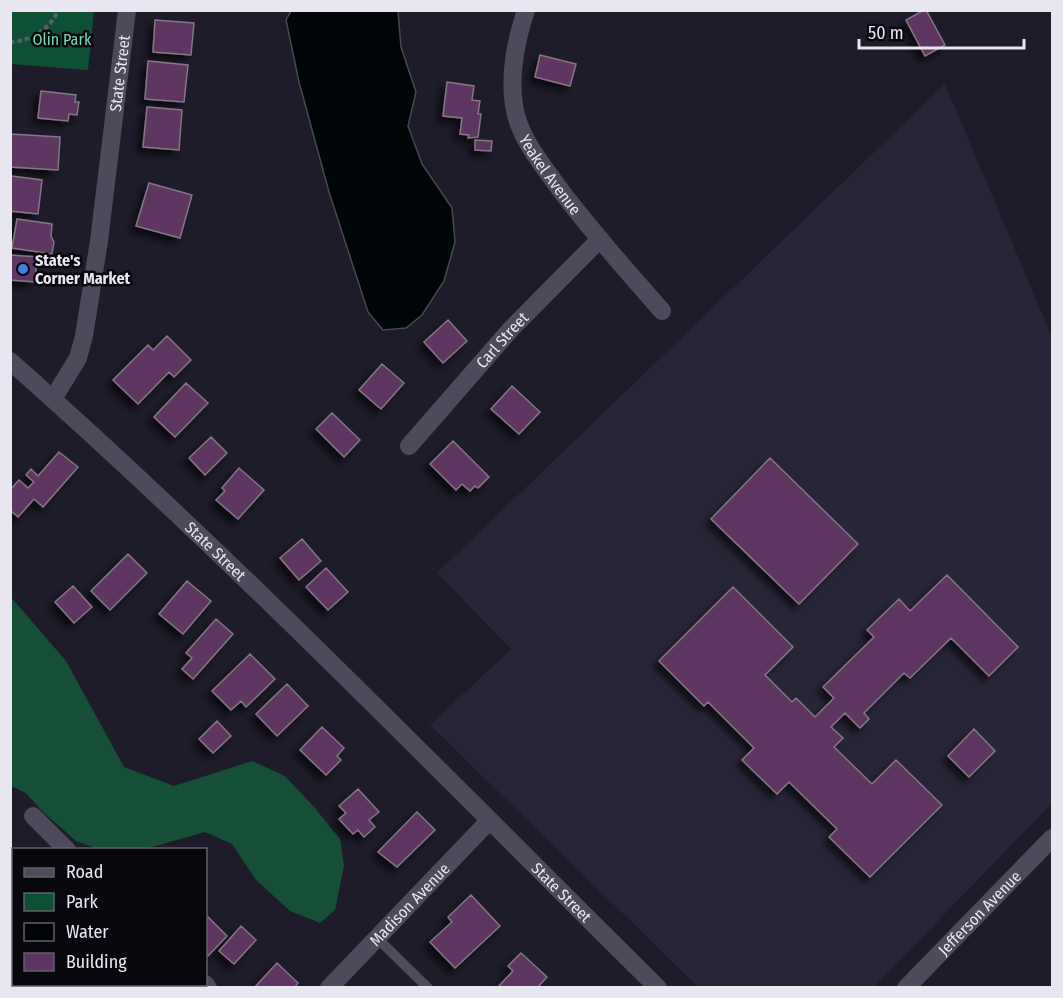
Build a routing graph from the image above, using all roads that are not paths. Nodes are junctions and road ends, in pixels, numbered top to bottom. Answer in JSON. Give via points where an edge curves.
{"nodes":[{"id":1,"x":127,"y":10,"type":"edge"},
{"id":2,"x":526,"y":10,"type":"edge"},
{"id":3,"x":600,"y":239,"type":"junction"},
{"id":4,"x":662,"y":311,"type":"dead end"},
{"id":5,"x":10,"y":361,"type":"edge"},
{"id":6,"x":53,"y":399,"type":"junction"},
{"id":7,"x":409,"y":446,"type":"dead end"},
{"id":8,"x":33,"y":816,"type":"dead end"},
{"id":9,"x":489,"y":820,"type":"junction"},
{"id":10,"x":1053,"y":838,"type":"edge"},
{"id":11,"x":66,"y":848,"type":"edge"},
{"id":12,"x":377,"y":938,"type":"junction"},
{"id":13,"x":329,"y":987,"type":"edge"},
{"id":14,"x":428,"y":987,"type":"edge"},
{"id":15,"x":657,"y":987,"type":"edge"},
{"id":16,"x":906,"y":987,"type":"edge"}],
"edges":[{"from":1,"to":6,"type":"street","name":"State Street","via":[[84,336],[78,358]]},
{"from":2,"to":3,"type":"street","name":"Yeakel Avenue","via":[[512,80],[520,129],[539,161]]},
{"from":3,"to":4,"type":"street","name":"Yeakel Avenue"},
{"from":3,"to":7,"type":"street","name":"Carl Street","via":[[511,329]]},
{"from":5,"to":6,"type":"street"},
{"from":6,"to":9,"type":"street","name":"State Street","via":[[154,492]]},
{"from":8,"to":11,"type":"street"},
{"from":9,"to":12,"type":"street","name":"Madison Avenue"},
{"from":9,"to":15,"type":"street","name":"State Street"},
{"from":10,"to":16,"type":"street","name":"Jefferson Avenue"},
{"from":12,"to":13,"type":"street","name":"Madison Avenue"},
{"from":12,"to":14,"type":"lane"}]}
